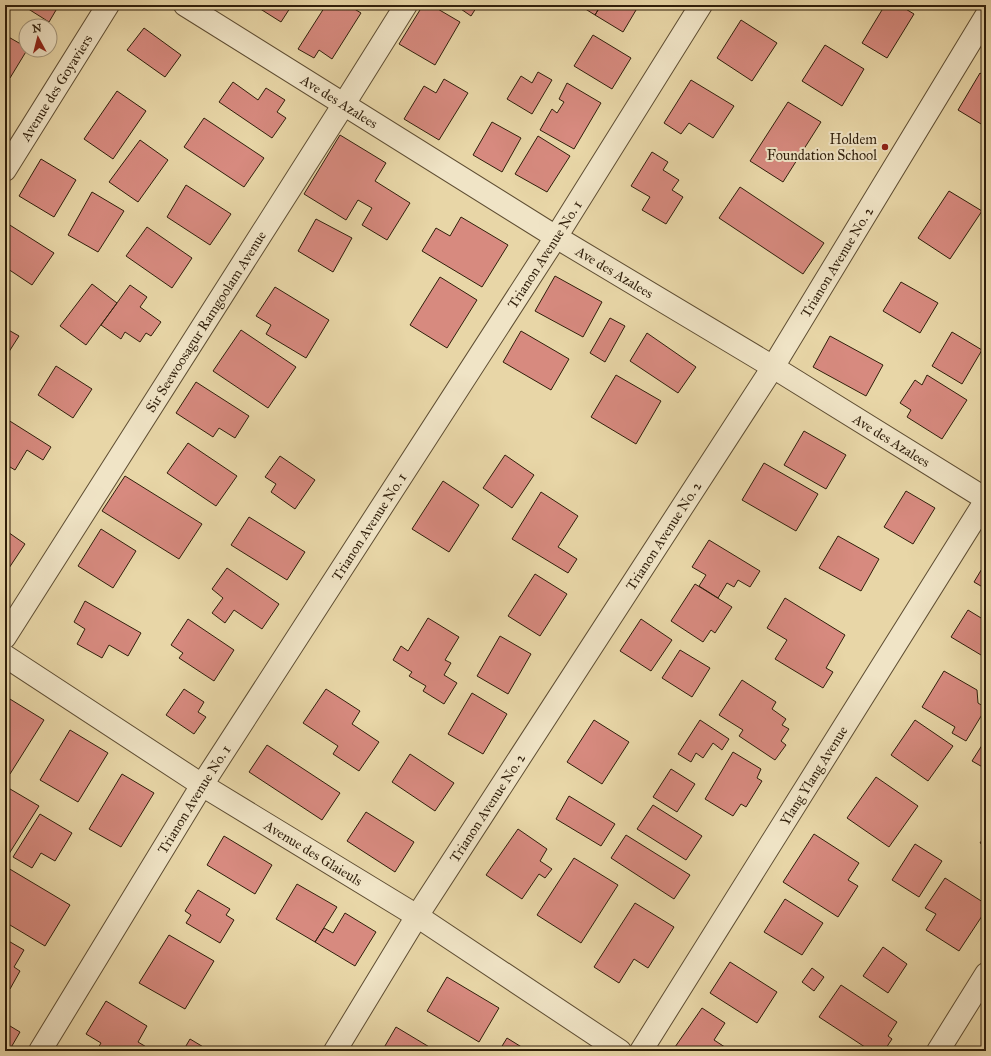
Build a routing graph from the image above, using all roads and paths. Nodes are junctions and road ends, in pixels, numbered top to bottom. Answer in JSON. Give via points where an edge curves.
{"nodes":[{"id":1,"x":108,"y":5,"type":"edge"},
{"id":2,"x":185,"y":5,"type":"edge"},
{"id":3,"x":406,"y":5,"type":"edge"},
{"id":4,"x":701,"y":5,"type":"edge"},
{"id":5,"x":986,"y":16,"type":"edge"},
{"id":6,"x":344,"y":104,"type":"junction"},
{"id":7,"x":5,"y":170,"type":"edge"},
{"id":8,"x":556,"y":237,"type":"junction"},
{"id":9,"x":773,"y":367,"type":"junction"},
{"id":10,"x":986,"y":500,"type":"edge"},
{"id":11,"x":5,"y":637,"type":"edge"},
{"id":12,"x":5,"y":656,"type":"edge"},
{"id":13,"x":202,"y":785,"type":"junction"},
{"id":14,"x":417,"y":916,"type":"junction"},
{"id":15,"x":986,"y":974,"type":"edge"},
{"id":16,"x":40,"y":1051,"type":"edge"},
{"id":17,"x":335,"y":1051,"type":"edge"},
{"id":18,"x":620,"y":1051,"type":"edge"},
{"id":19,"x":641,"y":1051,"type":"edge"},
{"id":20,"x":938,"y":1051,"type":"edge"}],
"edges":[{"from":1,"to":7,"type":"street","name":"Avenue des Goyaviers"},
{"from":2,"to":6,"type":"street","name":"Ave des Azalees"},
{"from":3,"to":6,"type":"street","name":"Sir Seewoosagur Ramgoolam Avenue"},
{"from":4,"to":8,"type":"street","name":"Trianon Avenue No. 1"},
{"from":5,"to":9,"type":"street","name":"Trianon Avenue No. 2"},
{"from":6,"to":8,"type":"street","name":"Ave des Azalees"},
{"from":6,"to":11,"type":"street","name":"Sir Seewoosagur Ramgoolam Avenue"},
{"from":8,"to":9,"type":"street","name":"Ave des Azalees"},
{"from":8,"to":13,"type":"street","name":"Trianon Avenue No. 1"},
{"from":9,"to":10,"type":"street","name":"Ave des Azalees"},
{"from":9,"to":14,"type":"street","name":"Trianon Avenue No. 2"},
{"from":10,"to":19,"type":"street","name":"Ylang Ylang Avenue"},
{"from":12,"to":13,"type":"street","name":"Avenue des Glaieuls"},
{"from":13,"to":14,"type":"street","name":"Avenue des Glaieuls"},
{"from":13,"to":16,"type":"street","name":"Trianon Avenue No. 1"},
{"from":14,"to":17,"type":"street","name":"Trianon Avenue No. 2"},
{"from":14,"to":18,"type":"street","name":"Avenue des Glaieuls"},
{"from":15,"to":20,"type":"street"}]}
